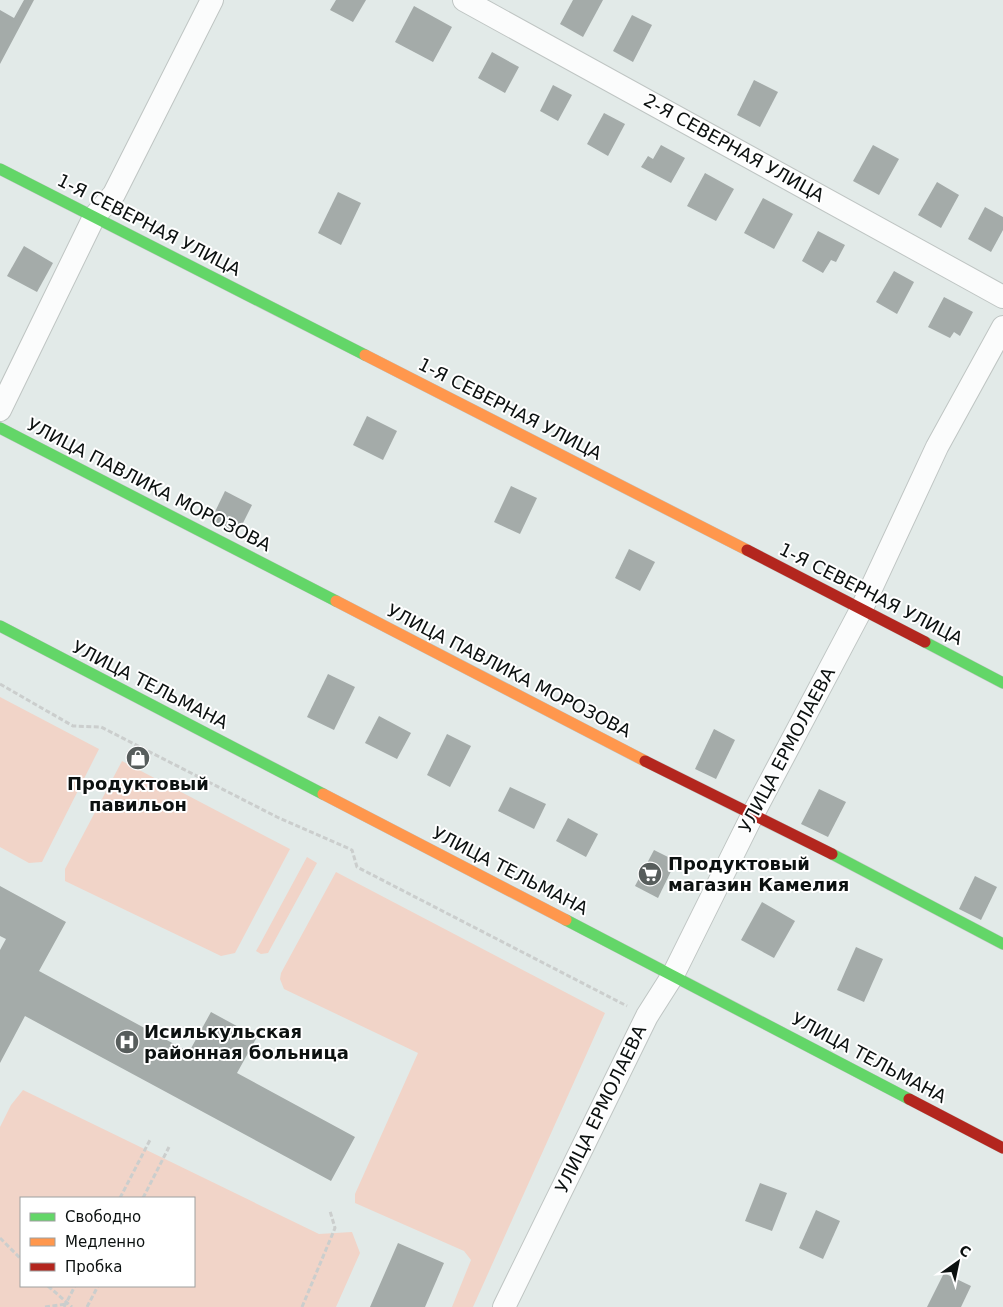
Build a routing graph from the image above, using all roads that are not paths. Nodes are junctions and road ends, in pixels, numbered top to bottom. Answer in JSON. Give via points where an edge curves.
{"nodes":[{"id":1,"x":212,"y":0,"type":"edge"},
{"id":2,"x":464,"y":0,"type":"edge"},
{"id":3,"x":0,"y":168,"type":"edge"},
{"id":4,"x":94,"y":217,"type":"junction"},
{"id":5,"x":1003,"y":297,"type":"edge"},
{"id":6,"x":1003,"y":327,"type":"edge"},
{"id":7,"x":0,"y":410,"type":"edge"},
{"id":8,"x":0,"y":428,"type":"edge"},
{"id":9,"x":862,"y":608,"type":"junction"},
{"id":10,"x":0,"y":626,"type":"edge"},
{"id":11,"x":1003,"y":682,"type":"edge"},
{"id":12,"x":752,"y":816,"type":"junction"},
{"id":13,"x":1003,"y":944,"type":"edge"},
{"id":14,"x":673,"y":975,"type":"junction"},
{"id":15,"x":1003,"y":1148,"type":"edge"},
{"id":16,"x":504,"y":1307,"type":"edge"}],
"edges":[{"from":1,"to":4,"type":"street","via":[[114,194]]},
{"from":2,"to":5,"type":"street","name":"2-Я СЕВЕРНАЯ УЛИЦА"},
{"from":3,"to":4,"type":"street","name":"1-Я СЕВЕРНАЯ УЛИЦА"},
{"from":4,"to":7,"type":"street"},
{"from":4,"to":9,"type":"street","name":"1-Я СЕВЕРНАЯ УЛИЦА"},
{"from":6,"to":9,"type":"street","name":"УЛИЦА ЕРМОЛАЕВА","via":[[937,447]]},
{"from":8,"to":12,"type":"street","name":"УЛИЦА ПАВЛИКА МОРОЗОВА"},
{"from":9,"to":11,"type":"street","name":"1-Я СЕВЕРНАЯ УЛИЦА"},
{"from":9,"to":12,"type":"street","name":"УЛИЦА ЕРМОЛАЕВА"},
{"from":10,"to":14,"type":"street","name":"УЛИЦА ТЕЛЬМАНА"},
{"from":12,"to":13,"type":"street","name":"УЛИЦА ПАВЛИКА МОРОЗОВА","via":[[868,872]]},
{"from":12,"to":14,"type":"street","name":"УЛИЦА ЕРМОЛАЕВА"},
{"from":14,"to":15,"type":"street","name":"УЛИЦА ТЕЛЬМАНА"},
{"from":14,"to":16,"type":"street","name":"УЛИЦА ЕРМОЛАЕВА","via":[[647,1016]]}]}
